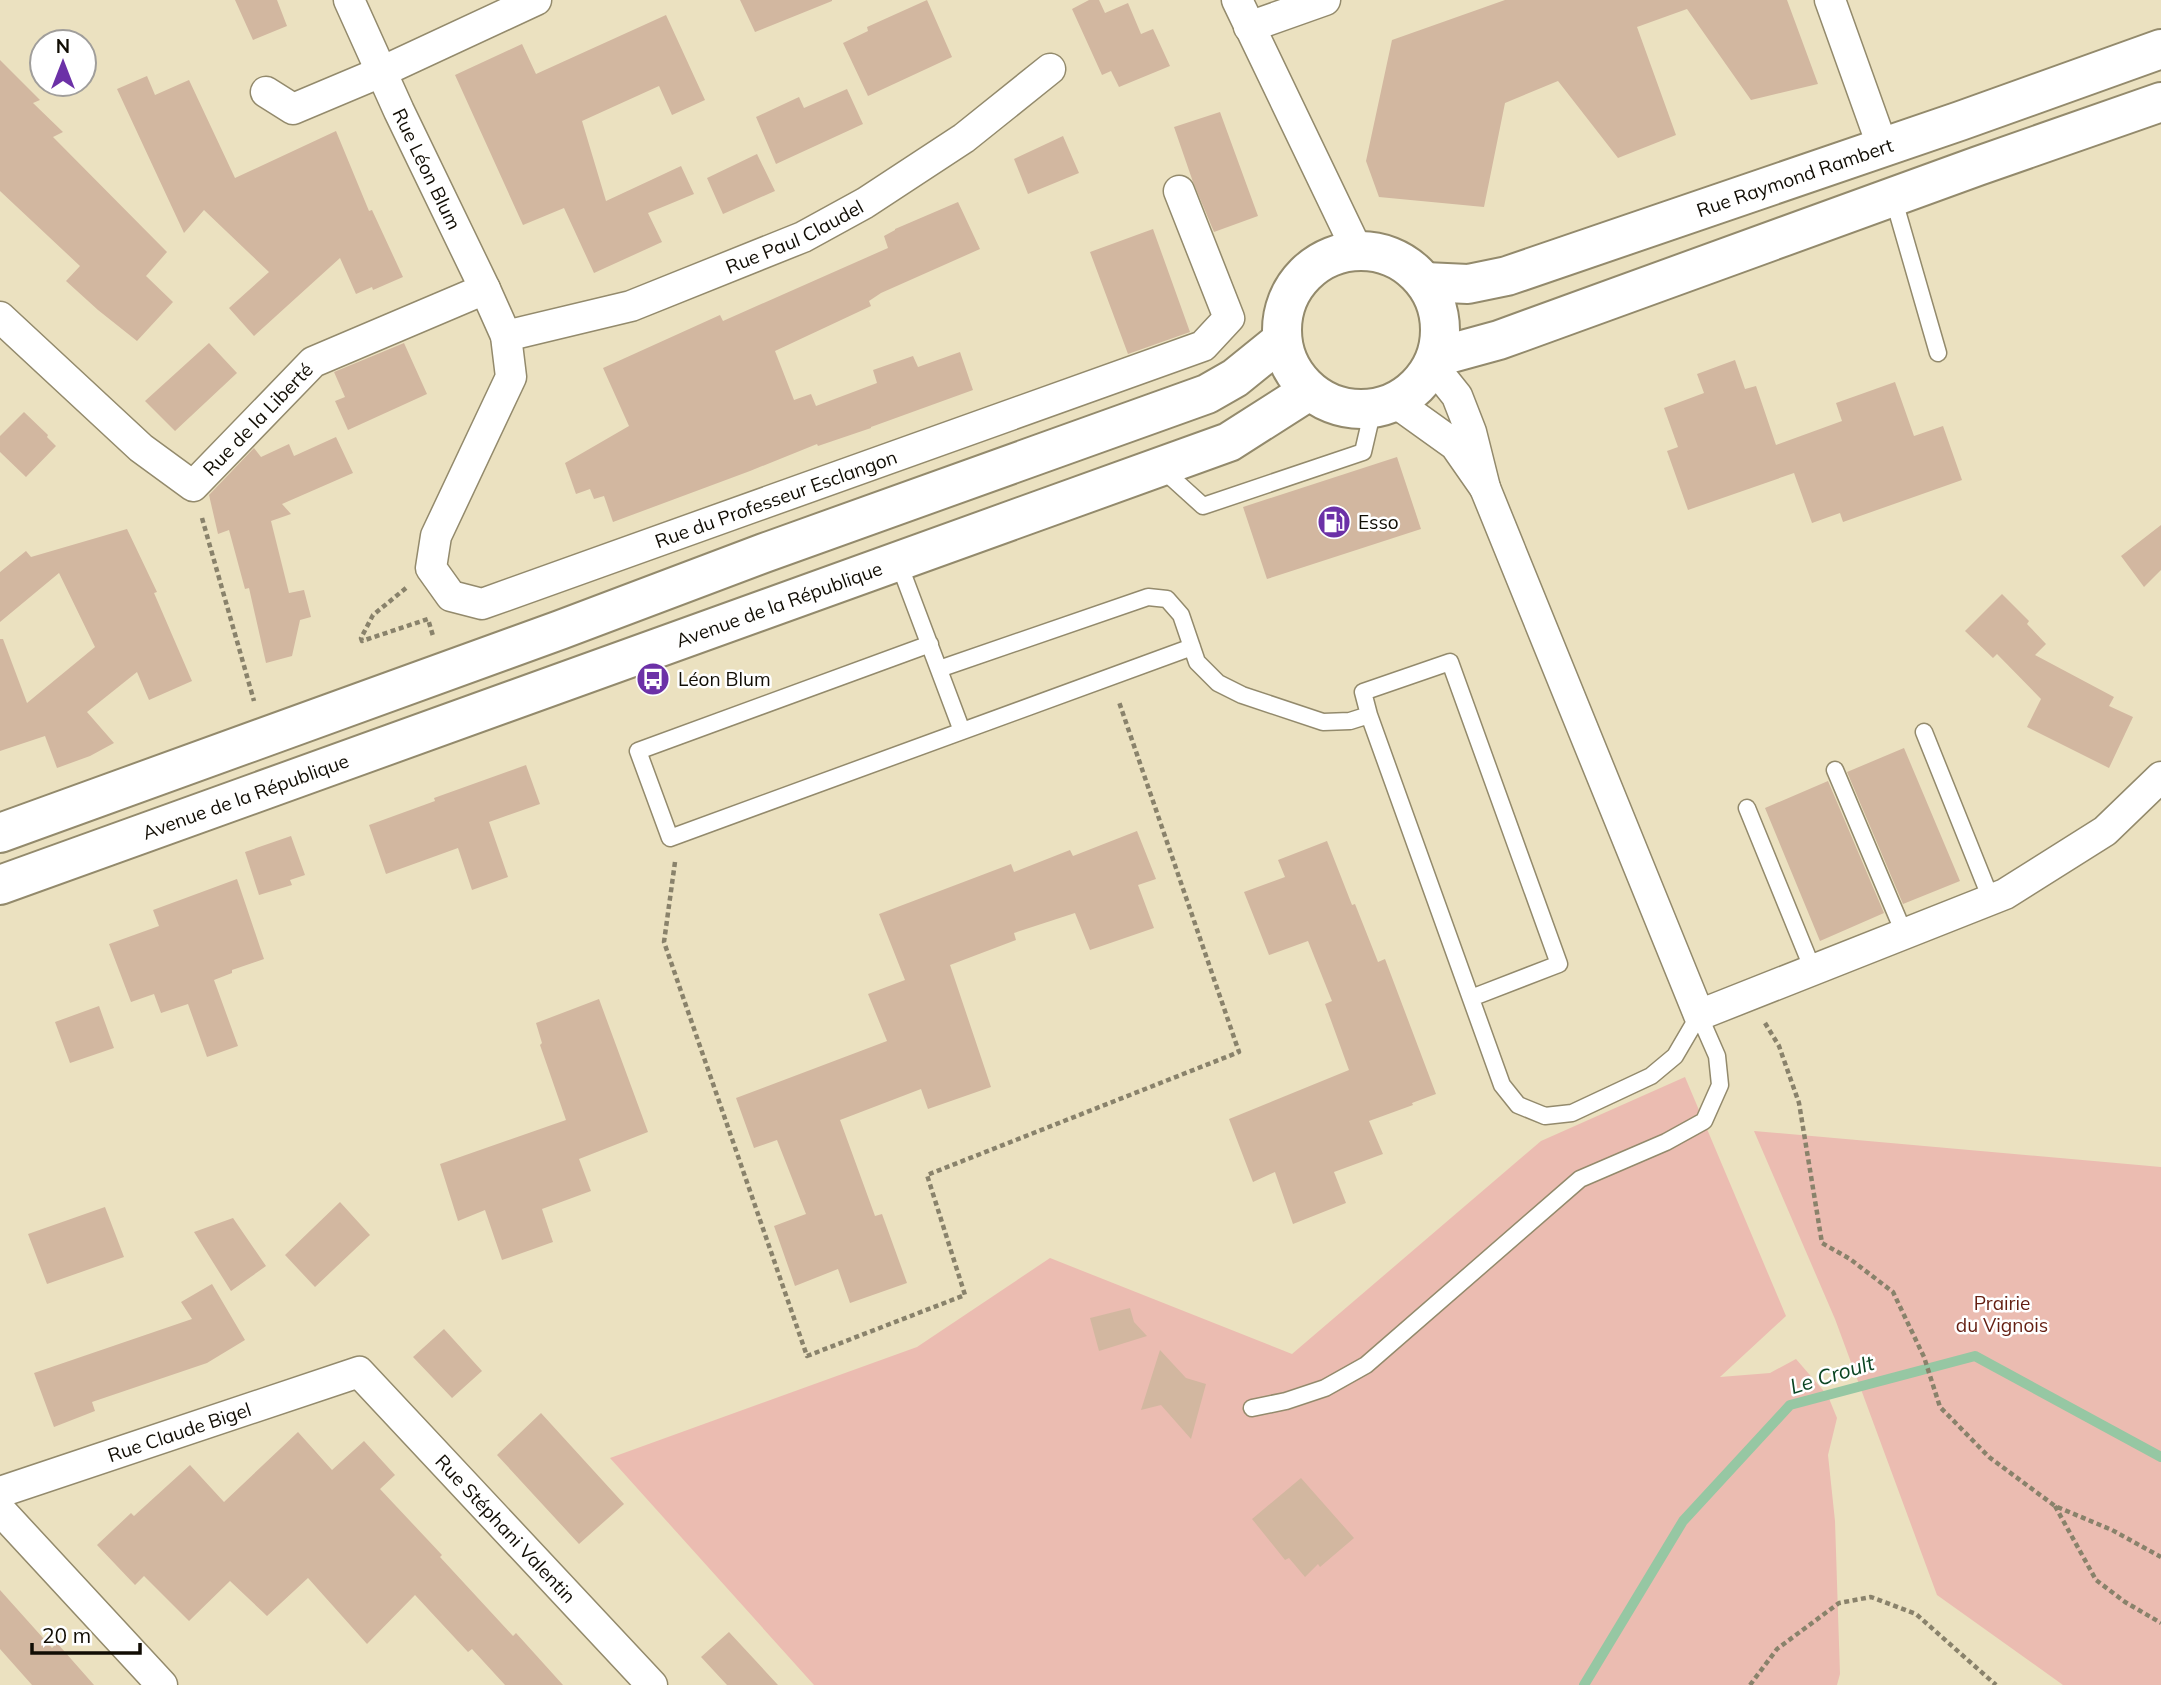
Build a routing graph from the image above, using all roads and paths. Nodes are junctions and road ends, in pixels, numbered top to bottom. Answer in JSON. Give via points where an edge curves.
{"nodes":[{"id":1,"x":349,"y":0,"type":"edge"},
{"id":2,"x":536,"y":0,"type":"edge"},
{"id":3,"x":1237,"y":0,"type":"edge"},
{"id":4,"x":1325,"y":0,"type":"edge"},
{"id":5,"x":1830,"y":0,"type":"edge"},
{"id":6,"x":1249,"y":27,"type":"junction"},
{"id":7,"x":2161,"y":49,"type":"edge"},
{"id":8,"x":1050,"y":69,"type":"dead end"},
{"id":9,"x":381,"y":72,"type":"junction"},
{"id":10,"x":266,"y":92,"type":"dead end"},
{"id":11,"x":2161,"y":102,"type":"edge"},
{"id":12,"x":1883,"y":148,"type":"junction"},
{"id":13,"x":1179,"y":191,"type":"dead end"},
{"id":14,"x":1893,"y":197,"type":"junction"},
{"id":15,"x":1357,"y":250,"type":"junction"},
{"id":16,"x":1425,"y":282,"type":"junction"},
{"id":17,"x":485,"y":289,"type":"junction"},
{"id":18,"x":0,"y":317,"type":"edge"},
{"id":19,"x":506,"y":337,"type":"junction"},
{"id":20,"x":1282,"y":340,"type":"junction"},
{"id":21,"x":1938,"y":353,"type":"dead end"},
{"id":22,"x":1435,"y":362,"type":"junction"},
{"id":23,"x":1310,"y":391,"type":"junction"},
{"id":24,"x":1384,"y":405,"type":"junction"},
{"id":25,"x":1159,"y":466,"type":"junction"},
{"id":26,"x":193,"y":486,"type":"junction"},
{"id":27,"x":1485,"y":488,"type":"junction"},
{"id":28,"x":898,"y":561,"type":"junction"},
{"id":29,"x":431,"y":568,"type":"junction"},
{"id":30,"x":930,"y":644,"type":"junction"},
{"id":31,"x":1192,"y":647,"type":"junction"},
{"id":32,"x":939,"y":669,"type":"junction"},
{"id":33,"x":445,"y":671,"type":"junction"},
{"id":34,"x":1111,"y":677,"type":"junction"},
{"id":35,"x":1369,"y":715,"type":"junction"},
{"id":36,"x":962,"y":731,"type":"junction"},
{"id":37,"x":1924,"y":732,"type":"dead end"},
{"id":38,"x":264,"y":737,"type":"junction"},
{"id":39,"x":1835,"y":770,"type":"dead end"},
{"id":40,"x":2161,"y":776,"type":"edge"},
{"id":41,"x":1747,"y":808,"type":"dead end"},
{"id":42,"x":0,"y":834,"type":"edge"},
{"id":43,"x":670,"y":838,"type":"junction"},
{"id":44,"x":0,"y":885,"type":"edge"},
{"id":45,"x":1998,"y":897,"type":"junction"},
{"id":46,"x":1904,"y":933,"type":"junction"},
{"id":47,"x":1813,"y":970,"type":"junction"},
{"id":48,"x":1748,"y":995,"type":"junction"},
{"id":49,"x":1471,"y":998,"type":"junction"},
{"id":50,"x":1699,"y":1015,"type":"junction"},
{"id":51,"x":359,"y":1372,"type":"joint"},
{"id":52,"x":1252,"y":1408,"type":"dead end"},
{"id":53,"x":0,"y":1492,"type":"edge"},
{"id":54,"x":2055,"y":1506,"type":"junction"},
{"id":55,"x":0,"y":1510,"type":"edge"},
{"id":56,"x":2161,"y":1557,"type":"edge"},
{"id":57,"x":2161,"y":1623,"type":"edge"},
{"id":58,"x":162,"y":1685,"type":"edge"},
{"id":59,"x":652,"y":1685,"type":"edge"},
{"id":60,"x":1750,"y":1685,"type":"edge"},
{"id":61,"x":1996,"y":1685,"type":"edge"}],
"edges":[{"from":1,"to":9,"type":"street","name":"Rue Léon Blum"},
{"from":2,"to":9,"type":"street"},
{"from":3,"to":6,"type":"street"},
{"from":4,"to":6,"type":"street"},
{"from":5,"to":12,"type":"street"},
{"from":6,"to":15,"type":"street"},
{"from":7,"to":12,"type":"main road","name":"Rue Raymond Rambert"},
{"from":8,"to":19,"type":"street","name":"Rue Paul Claudel","via":[[964,138],[803,237],[631,306]]},
{"from":9,"to":10,"type":"street","via":[[293,109]]},
{"from":9,"to":17,"type":"street","name":"Rue Léon Blum"},
{"from":11,"to":14,"type":"main road"},
{"from":12,"to":16,"type":"main road","name":"Rue Raymond Rambert","via":[[1507,276],[1468,284]]},
{"from":13,"to":29,"type":"street","name":"Rue du Professeur Esclangon","via":[[1229,318],[1203,346],[482,604],[451,596]]},
{"from":14,"to":21,"type":"lane"},
{"from":14,"to":22,"type":"main road"},
{"from":15,"to":16,"type":"main road","via":[[1383,253],[1406,264]]},
{"from":15,"to":20,"type":"main road","via":[[1331,256],[1309,270],[1292,290],[1283,314]]},
{"from":16,"to":22,"type":"main road","via":[[1437,306],[1441,331]]},
{"from":17,"to":19,"type":"street","name":"Rue Léon Blum"},
{"from":17,"to":26,"type":"street","name":"Rue de la Liberté","via":[[313,362]]},
{"from":18,"to":26,"type":"street","name":"Rue de la Liberté","via":[[141,448]]},
{"from":19,"to":29,"type":"street","via":[[511,377],[436,536]]},
{"from":20,"to":23,"type":"main road","via":[[1296,376]]},
{"from":20,"to":33,"type":"main road","via":[[1207,394]]},
{"from":22,"to":24,"type":"main road","via":[[1417,387]]},
{"from":22,"to":27,"type":"street","via":[[1457,396]]},
{"from":23,"to":24,"type":"main road","via":[[1351,409]]},
{"from":23,"to":25,"type":"main road","name":"Avenue de la République","via":[[1229,442]]},
{"from":24,"to":25,"type":"lane","via":[[1363,452],[1203,506]]},
{"from":24,"to":27,"type":"street","via":[[1455,445]]},
{"from":25,"to":28,"type":"main road","name":"Avenue de la République"},
{"from":26,"to":38,"type":"path"},
{"from":27,"to":50,"type":"street"},
{"from":28,"to":30,"type":"lane"},
{"from":28,"to":44,"type":"main road","name":"Avenue de la République"},
{"from":29,"to":33,"type":"path","via":[[373,615],[360,638],[428,619]]},
{"from":30,"to":32,"type":"lane"},
{"from":30,"to":43,"type":"lane","via":[[638,751]]},
{"from":31,"to":32,"type":"lane","via":[[1181,615],[1167,599],[1148,597]]},
{"from":31,"to":34,"type":"lane"},
{"from":31,"to":35,"type":"lane","via":[[1197,662],[1218,683],[1242,695],[1324,722]]},
{"from":32,"to":36,"type":"lane"},
{"from":33,"to":38,"type":"main road"},
{"from":34,"to":36,"type":"lane"},
{"from":34,"to":43,"type":"path","via":[[1239,1052],[927,1175],[965,1295],[807,1356],[663,942],[676,855]]},
{"from":35,"to":49,"type":"lane"},
{"from":35,"to":49,"type":"lane","via":[[1363,692],[1450,662],[1559,964]]},
{"from":36,"to":43,"type":"lane"},
{"from":37,"to":45,"type":"lane"},
{"from":38,"to":42,"type":"main road"},
{"from":39,"to":46,"type":"lane"},
{"from":40,"to":45,"type":"street","via":[[2105,831]]},
{"from":41,"to":47,"type":"lane"},
{"from":45,"to":46,"type":"street"},
{"from":46,"to":47,"type":"street"},
{"from":47,"to":48,"type":"street"},
{"from":48,"to":50,"type":"street"},
{"from":48,"to":54,"type":"path","via":[[1779,1046],[1799,1103],[1822,1243],[1893,1292],[1924,1357],[1940,1406],[1989,1457]]},
{"from":49,"to":50,"type":"lane","via":[[1502,1085],[1518,1105],[1545,1116],[1573,1113],[1651,1076],[1675,1056]]},
{"from":50,"to":52,"type":"lane","via":[[1717,1056],[1720,1085],[1704,1121],[1580,1179],[1366,1365],[1325,1388]]},
{"from":51,"to":53,"type":"street","name":"Rue Claude Bigel"},
{"from":51,"to":59,"type":"street","name":"Rue Stéphani Valentin"},
{"from":54,"to":56,"type":"path"},
{"from":54,"to":57,"type":"path","via":[[2096,1580]]},
{"from":55,"to":58,"type":"street"},
{"from":60,"to":61,"type":"path","via":[[1777,1649],[1839,1603],[1871,1597],[1916,1614]]}]}
